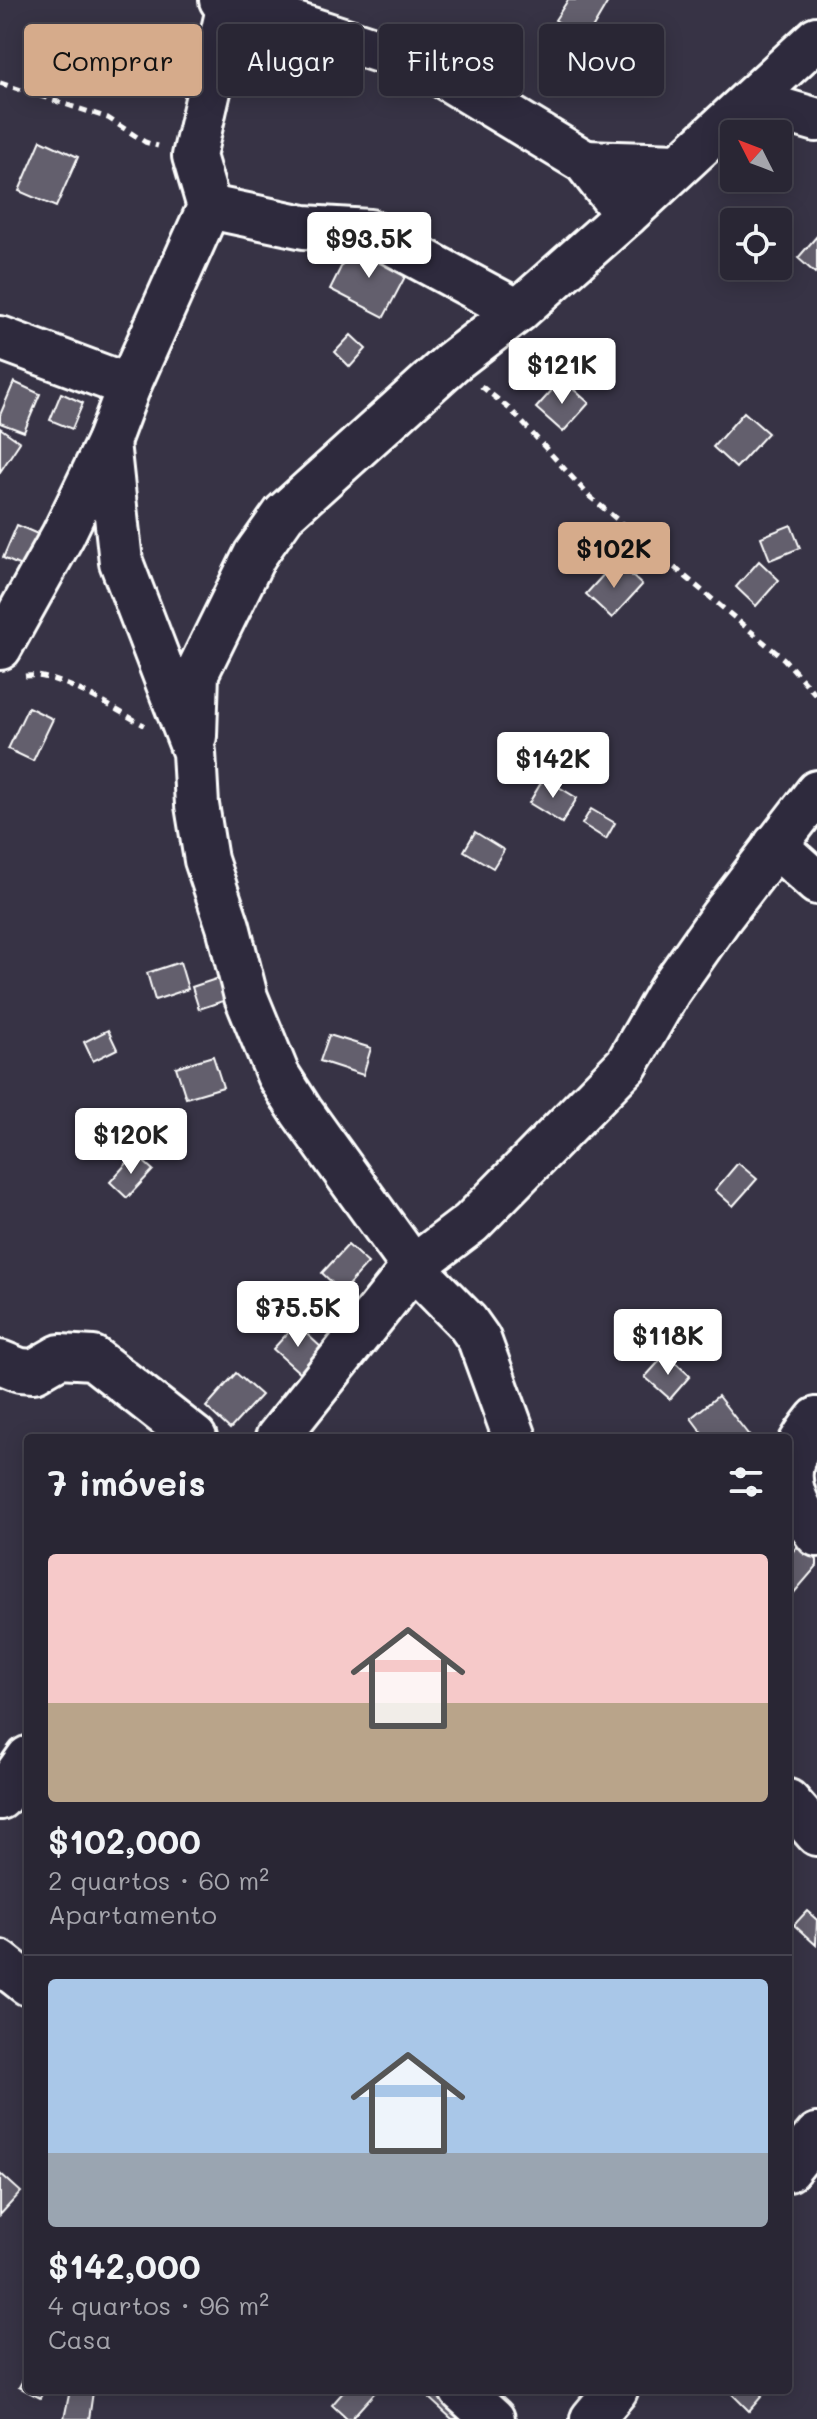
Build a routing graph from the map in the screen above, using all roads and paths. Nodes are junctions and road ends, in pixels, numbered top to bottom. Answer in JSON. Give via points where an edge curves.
{"nodes":[{"id":1,"x":227,"y":1,"type":"edge"},
{"id":2,"x":817,"y":38,"type":"edge"},
{"id":3,"x":0,"y":83,"type":"edge"},
{"id":4,"x":752,"y":101,"type":"junction"},
{"id":5,"x":817,"y":120,"type":"edge"},
{"id":6,"x":194,"y":156,"type":"junction"},
{"id":7,"x":585,"y":162,"type":"junction"},
{"id":8,"x":679,"y":165,"type":"junction"},
{"id":9,"x":209,"y":207,"type":"junction"},
{"id":10,"x":626,"y":215,"type":"junction"},
{"id":11,"x":518,"y":311,"type":"junction"},
{"id":12,"x":0,"y":338,"type":"edge"},
{"id":13,"x":452,"y":362,"type":"junction"},
{"id":14,"x":129,"y":386,"type":"junction"},
{"id":15,"x":108,"y":442,"type":"junction"},
{"id":16,"x":6,"y":663,"type":"edge"},
{"id":17,"x":817,"y":696,"type":"edge"},
{"id":18,"x":194,"y":752,"type":"junction"},
{"id":19,"x":817,"y":792,"type":"edge"},
{"id":20,"x":775,"y":845,"type":"junction"},
{"id":21,"x":817,"y":883,"type":"edge"},
{"id":22,"x":413,"y":1267,"type":"junction"},
{"id":23,"x":0,"y":1362,"type":"edge"},
{"id":24,"x":817,"y":1419,"type":"edge"},
{"id":25,"x":190,"y":1434,"type":"edge"},
{"id":26,"x":280,"y":1434,"type":"edge"},
{"id":27,"x":514,"y":1434,"type":"edge"},
{"id":28,"x":792,"y":1455,"type":"edge"},
{"id":29,"x":792,"y":1486,"type":"edge"},
{"id":30,"x":817,"y":1535,"type":"edge"},
{"id":31,"x":24,"y":1764,"type":"edge"},
{"id":32,"x":0,"y":1798,"type":"edge"},
{"id":33,"x":792,"y":1806,"type":"edge"},
{"id":34,"x":817,"y":1834,"type":"edge"},
{"id":35,"x":0,"y":1962,"type":"edge"},
{"id":36,"x":24,"y":1981,"type":"edge"},
{"id":37,"x":817,"y":2135,"type":"edge"},
{"id":38,"x":792,"y":2165,"type":"edge"},
{"id":39,"x":465,"y":2394,"type":"edge"},
{"id":40,"x":613,"y":2394,"type":"edge"},
{"id":41,"x":493,"y":2419,"type":"edge"},
{"id":42,"x":592,"y":2419,"type":"edge"}],
"edges":[{"from":1,"to":6,"type":"street"},
{"from":1,"to":7,"type":"street","via":[[426,66]]},
{"from":2,"to":4,"type":"street"},
{"from":3,"to":6,"type":"path","via":[[108,118],[145,142]]},
{"from":4,"to":5,"type":"street"},
{"from":4,"to":8,"type":"street"},
{"from":6,"to":9,"type":"street"},
{"from":7,"to":8,"type":"street"},
{"from":7,"to":10,"type":"street"},
{"from":8,"to":10,"type":"street"},
{"from":9,"to":11,"type":"street","via":[[304,227],[369,231]]},
{"from":9,"to":14,"type":"street"},
{"from":10,"to":11,"type":"street"},
{"from":11,"to":13,"type":"street"},
{"from":12,"to":14,"type":"street"},
{"from":13,"to":17,"type":"path","via":[[512,411],[589,496],[784,659]]},
{"from":13,"to":18,"type":"street","via":[[284,514],[255,555],[197,673]]},
{"from":14,"to":15,"type":"street"},
{"from":15,"to":16,"type":"street"},
{"from":15,"to":18,"type":"street","via":[[121,562]]},
{"from":16,"to":18,"type":"path","via":[[79,691]]},
{"from":18,"to":22,"type":"street","via":[[206,860],[246,997],[278,1075]]},
{"from":19,"to":20,"type":"street"},
{"from":20,"to":21,"type":"street"},
{"from":20,"to":22,"type":"street","via":[[669,991],[627,1064],[471,1223]]},
{"from":22,"to":26,"type":"street"},
{"from":22,"to":27,"type":"street","via":[[479,1339]]},
{"from":23,"to":25,"type":"street","via":[[34,1371],[60,1356],[93,1358]]},
{"from":24,"to":28,"type":"street"},
{"from":29,"to":30,"type":"street","via":[[801,1514]]},
{"from":31,"to":32,"type":"street"},
{"from":33,"to":34,"type":"street"},
{"from":35,"to":36,"type":"street"},
{"from":37,"to":38,"type":"street"},
{"from":39,"to":41,"type":"street"},
{"from":40,"to":42,"type":"street"}]}
